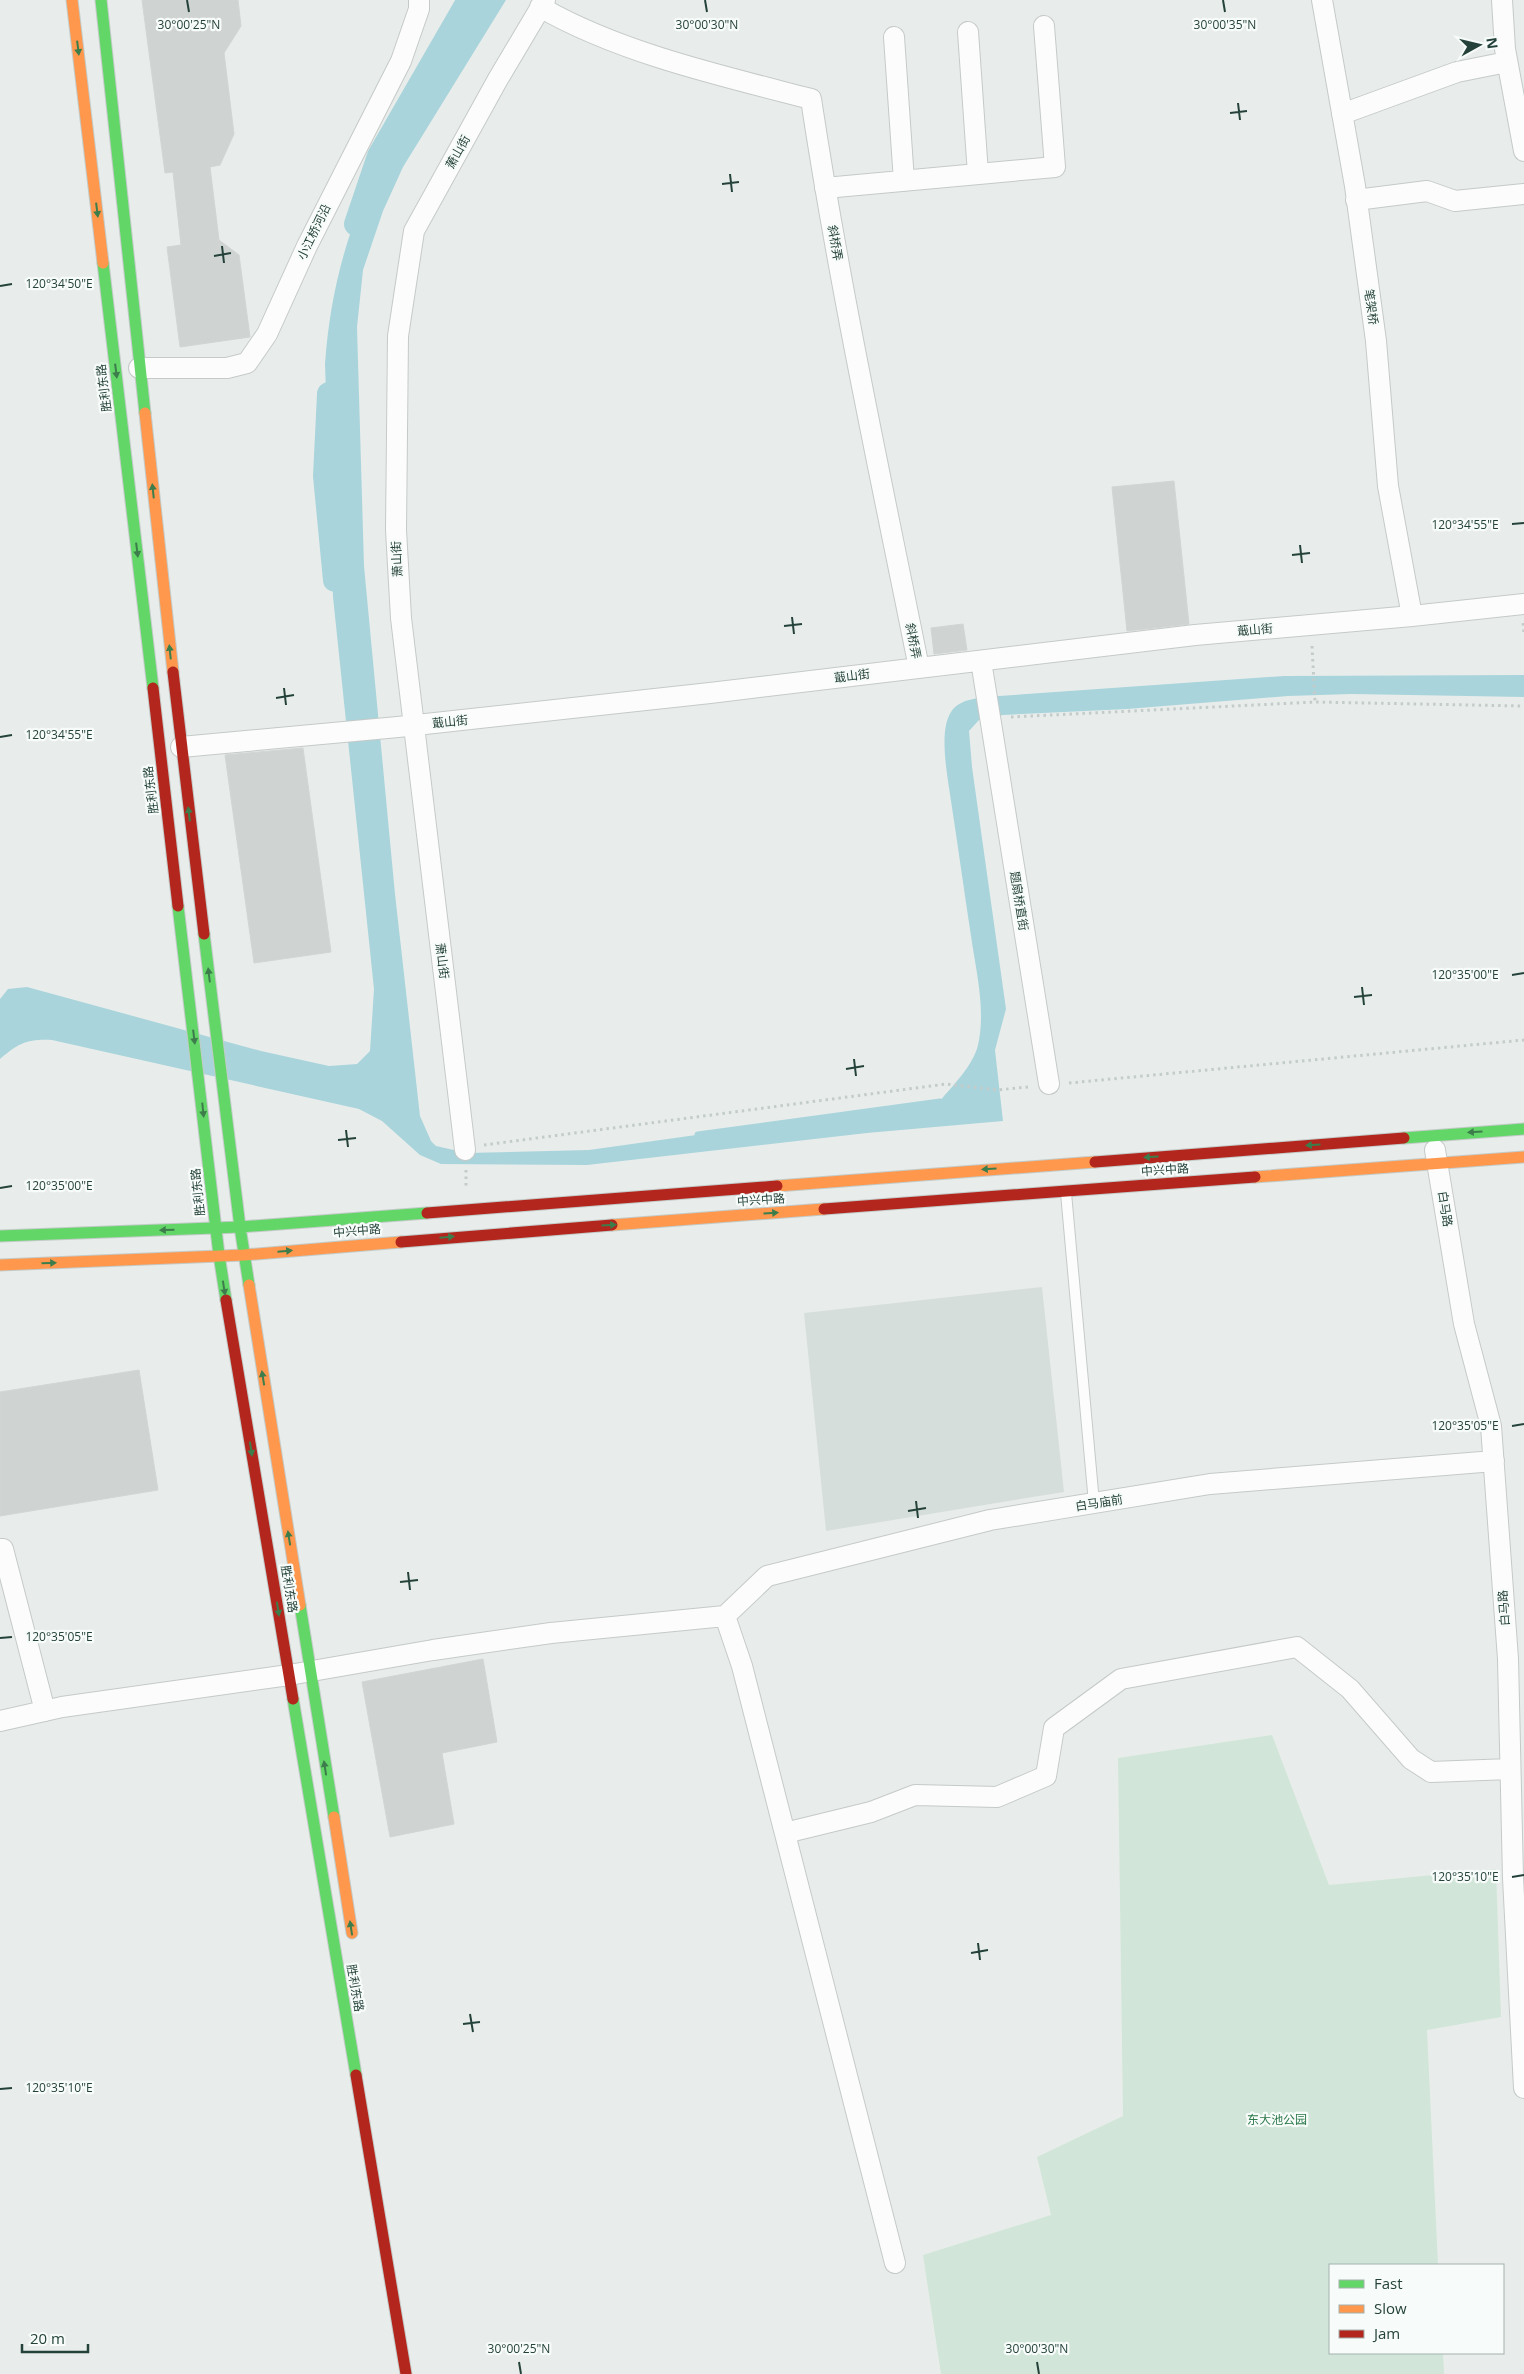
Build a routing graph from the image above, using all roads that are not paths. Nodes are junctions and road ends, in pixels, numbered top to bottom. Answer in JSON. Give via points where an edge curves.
{"nodes":[{"id":1,"x":72,"y":0,"type":"edge"},
{"id":2,"x":101,"y":0,"type":"edge"},
{"id":3,"x":419,"y":0,"type":"edge"},
{"id":4,"x":1322,"y":0,"type":"edge"},
{"id":5,"x":1502,"y":0,"type":"edge"},
{"id":6,"x":542,"y":4,"type":"edge"},
{"id":7,"x":1044,"y":26,"type":"dead end"},
{"id":8,"x":968,"y":32,"type":"dead end"},
{"id":9,"x":894,"y":37,"type":"dead end"},
{"id":10,"x":1507,"y":62,"type":"junction"},
{"id":11,"x":1342,"y":114,"type":"junction"},
{"id":12,"x":1523,"y":139,"type":"edge"},
{"id":13,"x":978,"y":174,"type":"junction"},
{"id":14,"x":904,"y":181,"type":"junction"},
{"id":15,"x":825,"y":188,"type":"junction"},
{"id":16,"x":1524,"y":194,"type":"edge"},
{"id":17,"x":1356,"y":200,"type":"junction"},
{"id":18,"x":139,"y":368,"type":"junction"},
{"id":19,"x":1524,"y":604,"type":"edge"},
{"id":20,"x":1412,"y":616,"type":"junction"},
{"id":21,"x":980,"y":661,"type":"junction"},
{"id":22,"x":919,"y":668,"type":"junction"},
{"id":23,"x":405,"y":726,"type":"junction"},
{"id":24,"x":181,"y":746,"type":"junction"},
{"id":25,"x":1049,"y":1084,"type":"road end"},
{"id":26,"x":1524,"y":1129,"type":"edge"},
{"id":27,"x":1432,"y":1135,"type":"junction"},
{"id":28,"x":465,"y":1149,"type":"road end"},
{"id":29,"x":1524,"y":1157,"type":"edge"},
{"id":30,"x":1438,"y":1163,"type":"junction"},
{"id":31,"x":1066,"y":1191,"type":"junction"},
{"id":32,"x":240,"y":1227,"type":"junction"},
{"id":33,"x":216,"y":1228,"type":"junction"},
{"id":34,"x":0,"y":1236,"type":"edge"},
{"id":35,"x":219,"y":1255,"type":"junction"},
{"id":36,"x":244,"y":1255,"type":"junction"},
{"id":37,"x":0,"y":1265,"type":"edge"},
{"id":38,"x":1494,"y":1461,"type":"junction"},
{"id":39,"x":1094,"y":1504,"type":"junction"},
{"id":40,"x":0,"y":1549,"type":"edge"},
{"id":41,"x":725,"y":1616,"type":"junction"},
{"id":42,"x":310,"y":1671,"type":"junction"},
{"id":43,"x":289,"y":1675,"type":"junction"},
{"id":44,"x":45,"y":1711,"type":"junction"},
{"id":45,"x":0,"y":1721,"type":"edge"},
{"id":46,"x":1510,"y":1770,"type":"junction"},
{"id":47,"x":785,"y":1832,"type":"junction"},
{"id":48,"x":353,"y":1944,"type":"dead end"},
{"id":49,"x":1524,"y":2088,"type":"edge"},
{"id":50,"x":895,"y":2263,"type":"dead end"},
{"id":51,"x":406,"y":2374,"type":"edge"}],
"edges":[{"from":1,"to":33,"type":"main road","name":"胜利东路","one_way":true},
{"from":2,"to":18,"type":"main road","name":"胜利东路"},
{"from":3,"to":18,"type":"street","name":"小江桥河沿","via":[[419,9],[401,60],[266,334],[247,363],[227,368]]},
{"from":4,"to":11,"type":"street","name":"笔架桥"},
{"from":5,"to":10,"type":"street"},
{"from":6,"to":15,"type":"street","name":"斜桥弄","via":[[560,18],[635,48],[708,72],[811,99]]},
{"from":6,"to":23,"type":"street","name":"萧山街","via":[[414,231],[398,336],[396,443]]},
{"from":7,"to":13,"type":"street","via":[[1055,167]]},
{"from":8,"to":13,"type":"street"},
{"from":9,"to":14,"type":"street"},
{"from":10,"to":11,"type":"street","via":[[1457,72]]},
{"from":10,"to":12,"type":"street"},
{"from":11,"to":17,"type":"street","name":"笔架桥"},
{"from":13,"to":14,"type":"street"},
{"from":14,"to":15,"type":"street"},
{"from":15,"to":22,"type":"street","name":"斜桥弄"},
{"from":16,"to":17,"type":"street","via":[[1455,201],[1427,191]]},
{"from":17,"to":20,"type":"street","name":"笔架桥","via":[[1376,341],[1388,486]]},
{"from":24,"to":18,"type":"main road","name":"胜利东路","one_way":true},
{"from":19,"to":20,"type":"street","name":"蕺山街"},
{"from":20,"to":21,"type":"street","name":"蕺山街","via":[[1195,635]]},
{"from":21,"to":22,"type":"street","name":"蕺山街"},
{"from":21,"to":25,"type":"street","name":"题扇桥直街"},
{"from":22,"to":23,"type":"street","name":"蕺山街"},
{"from":23,"to":24,"type":"street","name":"蕺山街"},
{"from":23,"to":28,"type":"street","name":"萧山街"},
{"from":32,"to":24,"type":"main road","name":"胜利东路","one_way":true},
{"from":26,"to":27,"type":"main road","name":"中兴中路","one_way":true},
{"from":27,"to":30,"type":"street","name":"白马路"},
{"from":27,"to":32,"type":"main road","name":"中兴中路","one_way":true},
{"from":29,"to":30,"type":"main road","name":"中兴中路"},
{"from":30,"to":31,"type":"main road","name":"中兴中路"},
{"from":30,"to":38,"type":"street","name":"白马路","via":[[1464,1324],[1491,1426]]},
{"from":36,"to":31,"type":"main road","name":"中兴中路","one_way":true},
{"from":31,"to":39,"type":"lane"},
{"from":32,"to":33,"type":"main road","name":"中兴中路"},
{"from":32,"to":36,"type":"main road","name":"胜利东路"},
{"from":33,"to":34,"type":"main road","name":"中兴中路","one_way":true},
{"from":33,"to":35,"type":"main road","name":"胜利东路"},
{"from":35,"to":36,"type":"main road","name":"中兴中路"},
{"from":37,"to":35,"type":"main road","name":"中兴中路","one_way":true},
{"from":35,"to":43,"type":"main road","name":"胜利东路","one_way":true},
{"from":42,"to":36,"type":"main road","name":"胜利东路","one_way":true},
{"from":38,"to":39,"type":"street","name":"白马庙前","via":[[1210,1484]]},
{"from":38,"to":46,"type":"street","name":"白马路","via":[[1508,1659]]},
{"from":39,"to":41,"type":"street","name":"白马庙前","via":[[990,1520],[767,1576]]},
{"from":40,"to":44,"type":"street","via":[[3,1549]]},
{"from":41,"to":42,"type":"street","via":[[551,1633]]},
{"from":41,"to":47,"type":"street","via":[[742,1666]]},
{"from":42,"to":43,"type":"street"},
{"from":48,"to":42,"type":"main road","name":"胜利东路","one_way":true},
{"from":43,"to":44,"type":"street"},
{"from":43,"to":51,"type":"main road","name":"胜利东路"},
{"from":44,"to":45,"type":"street"},
{"from":46,"to":47,"type":"street","via":[[1431,1772],[1411,1760],[1350,1689],[1297,1647],[1121,1679],[1054,1728],[1046,1776],[997,1798],[915,1795],[871,1812]]},
{"from":46,"to":49,"type":"street","name":"白马路"},
{"from":47,"to":50,"type":"street"}]}
